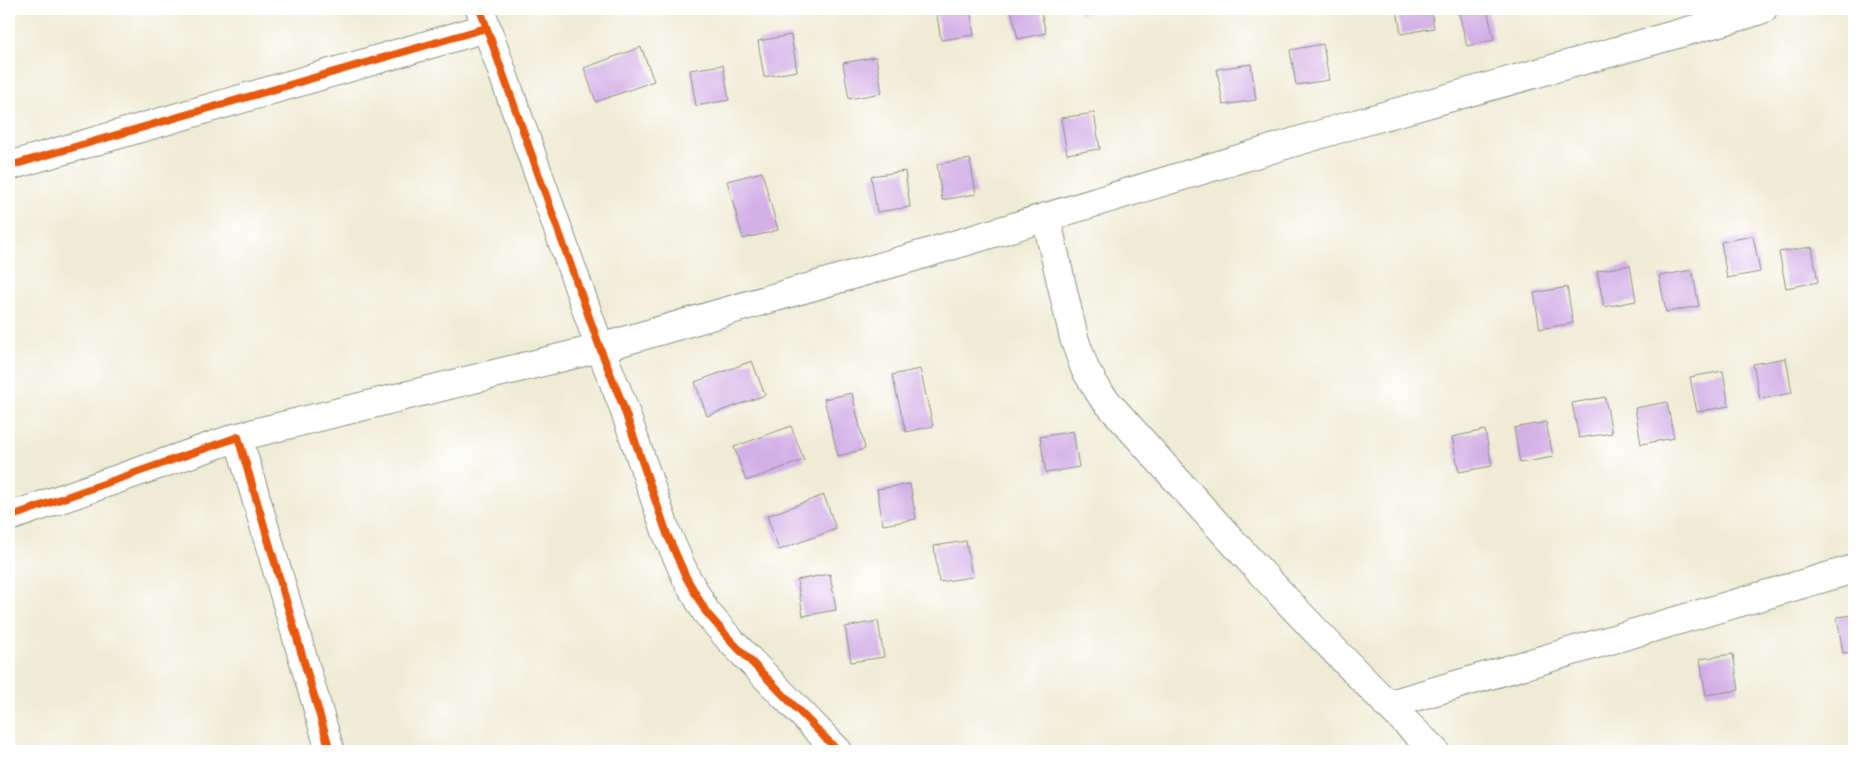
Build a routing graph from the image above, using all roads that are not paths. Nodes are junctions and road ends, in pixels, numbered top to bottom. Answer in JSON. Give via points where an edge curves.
{"nodes":[{"id":1,"x":1763,"y":9,"type":"edge"},
{"id":2,"x":483,"y":18,"type":"edge"},
{"id":3,"x":9,"y":166,"type":"edge"},
{"id":4,"x":1046,"y":217,"type":"junction"},
{"id":5,"x":600,"y":348,"type":"junction"},
{"id":6,"x":238,"y":436,"type":"junction"},
{"id":7,"x":9,"y":516,"type":"edge"},
{"id":8,"x":1854,"y":570,"type":"edge"},
{"id":9,"x":1387,"y":706,"type":"junction"},
{"id":10,"x":326,"y":750,"type":"edge"},
{"id":11,"x":838,"y":751,"type":"edge"},
{"id":12,"x":1434,"y":751,"type":"edge"}],
"edges":[{"from":1,"to":4,"type":"street","via":[[1348,126]]},
{"from":2,"to":3,"type":"street"},
{"from":2,"to":5,"type":"street"},
{"from":4,"to":5,"type":"street"},
{"from":4,"to":9,"type":"street","via":[[1074,338],[1085,369],[1101,395],[1222,531]]},
{"from":5,"to":6,"type":"street"},
{"from":5,"to":11,"type":"street","via":[[667,534],[706,612]]},
{"from":6,"to":7,"type":"street"},
{"from":6,"to":10,"type":"street"},
{"from":8,"to":9,"type":"street"},
{"from":9,"to":12,"type":"street"}]}
